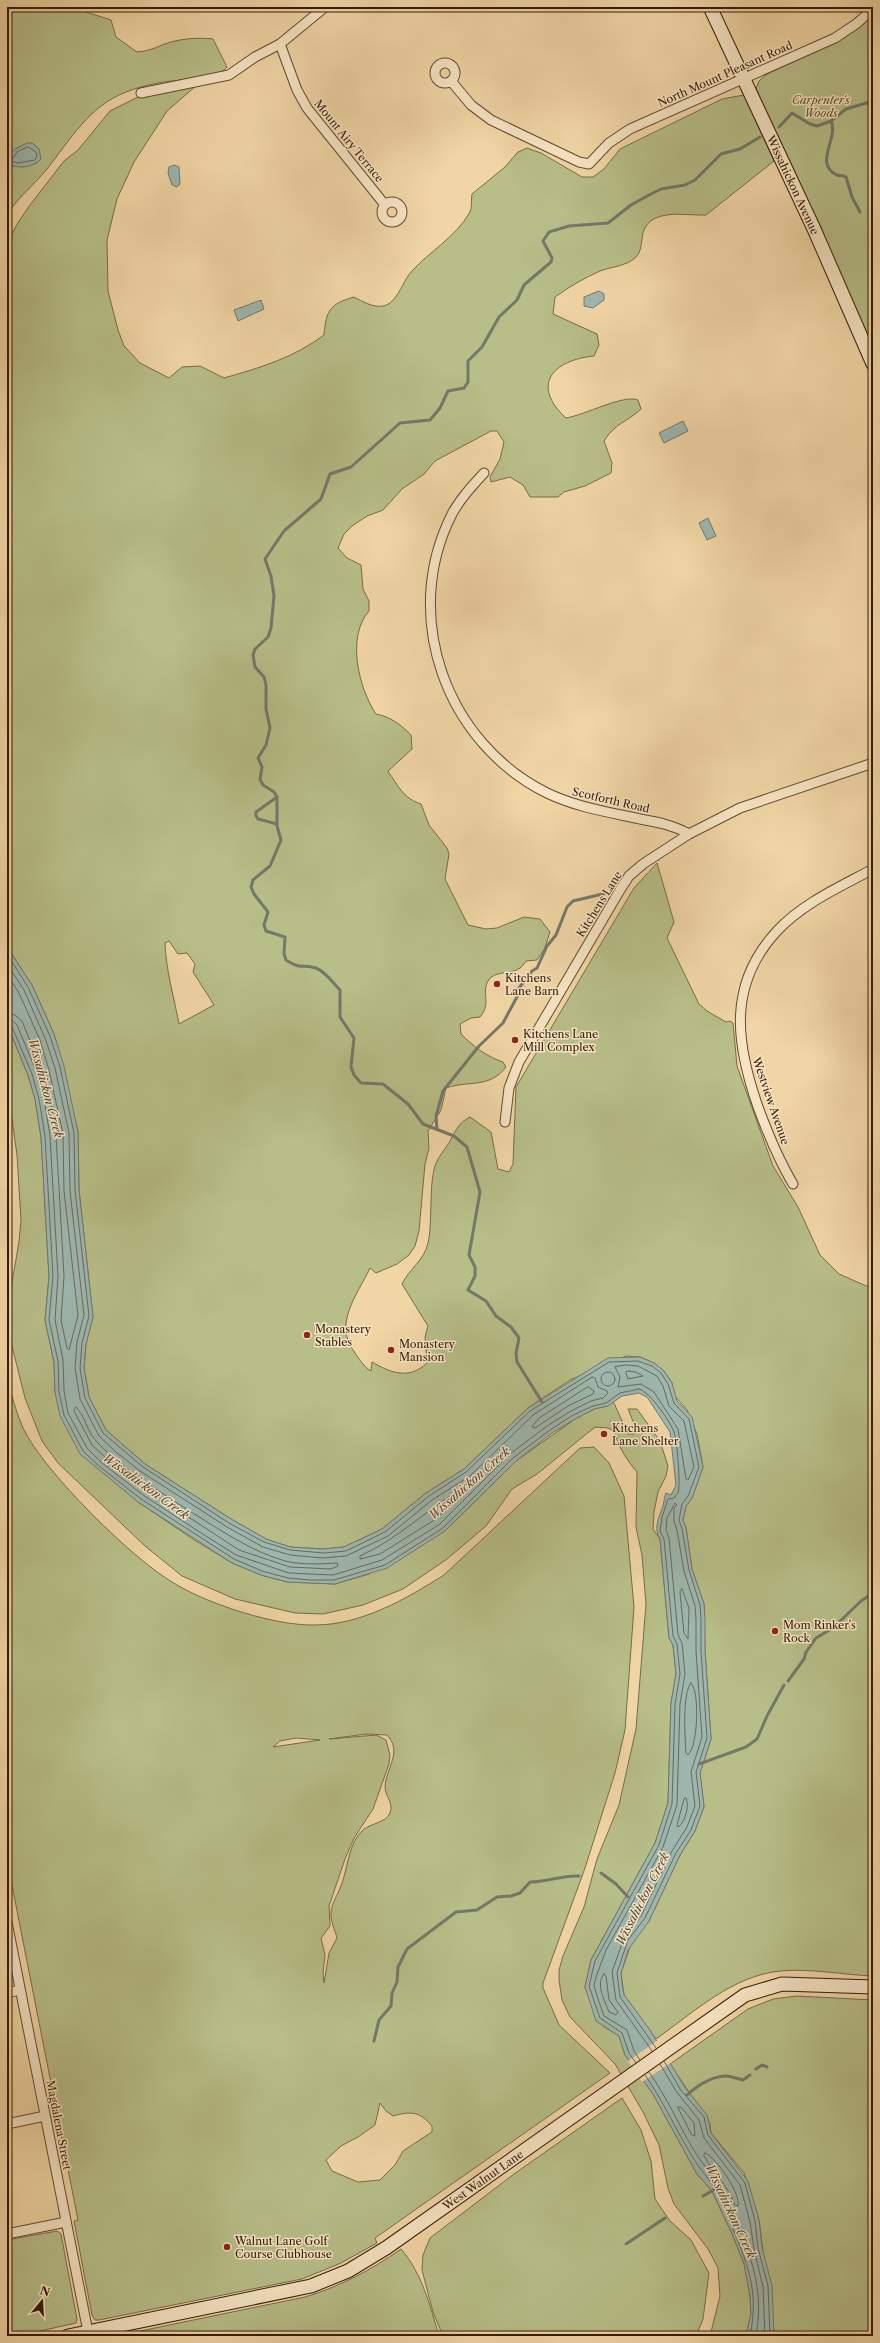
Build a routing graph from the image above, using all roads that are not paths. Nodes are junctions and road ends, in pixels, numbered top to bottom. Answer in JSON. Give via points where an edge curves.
{"nodes":[{"id":1,"x":324,"y":7,"type":"edge"},
{"id":2,"x":710,"y":7,"type":"edge"},
{"id":3,"x":873,"y":9,"type":"edge"},
{"id":4,"x":280,"y":44,"type":"junction"},
{"id":5,"x":744,"y":78,"type":"junction"},
{"id":6,"x":451,"y":81,"type":"dead end"},
{"id":7,"x":141,"y":93,"type":"dead end"},
{"id":8,"x":386,"y":205,"type":"dead end"},
{"id":9,"x":873,"y":364,"type":"edge"},
{"id":10,"x":484,"y":473,"type":"dead end"},
{"id":11,"x":873,"y":763,"type":"edge"},
{"id":12,"x":689,"y":834,"type":"junction"},
{"id":13,"x":873,"y":869,"type":"edge"},
{"id":14,"x":505,"y":1122,"type":"dead end"},
{"id":15,"x":793,"y":1184,"type":"dead end"},
{"id":16,"x":7,"y":1922,"type":"edge"},
{"id":17,"x":873,"y":1987,"type":"edge"},
{"id":18,"x":20,"y":1990,"type":"junction"},
{"id":19,"x":7,"y":1993,"type":"edge"},
{"id":20,"x":45,"y":2116,"type":"junction"},
{"id":21,"x":7,"y":2124,"type":"edge"},
{"id":22,"x":66,"y":2222,"type":"junction"},
{"id":23,"x":7,"y":2234,"type":"edge"},
{"id":24,"x":88,"y":2332,"type":"junction"},
{"id":25,"x":68,"y":2336,"type":"edge"}],
"edges":[{"from":1,"to":4,"type":"street"},
{"from":2,"to":5,"type":"street","name":"Wissahickon Avenue"},
{"from":3,"to":5,"type":"street","name":"North Mount Pleasant Road","via":[[838,36]]},
{"from":4,"to":7,"type":"street","via":[[222,78]]},
{"from":4,"to":8,"type":"street","name":"Mount Airy Terrace","via":[[297,90],[307,108]]},
{"from":5,"to":6,"type":"street","name":"North Mount Pleasant Road","via":[[618,136],[589,164],[579,162],[491,120],[471,105]]},
{"from":5,"to":9,"type":"street","name":"Wissahickon Avenue"},
{"from":10,"to":12,"type":"street","name":"Scotforth Road","via":[[460,501],[447,525],[431,584],[430,613],[434,649],[442,678],[463,719],[474,735],[503,765],[524,781],[548,794],[581,806],[670,825]]},
{"from":11,"to":12,"type":"street","name":"Kitchens Lane","via":[[754,803]]},
{"from":12,"to":14,"type":"street","name":"Kitchens Lane","via":[[643,864],[625,883],[519,1062],[508,1088]]},
{"from":13,"to":15,"type":"street","name":"Westview Avenue","via":[[809,905],[778,931],[758,957],[744,994],[740,1013],[744,1062],[772,1146]]},
{"from":16,"to":18,"type":"street","name":"Magdalena Street"},
{"from":17,"to":24,"type":"street","name":"West Walnut Lane","via":[[782,1984],[761,1989],[738,1999],[386,2248],[328,2280],[265,2297]]},
{"from":18,"to":19,"type":"street"},
{"from":18,"to":20,"type":"street","name":"Magdalena Street"},
{"from":20,"to":21,"type":"street"},
{"from":20,"to":22,"type":"street","name":"Magdalena Street"},
{"from":22,"to":23,"type":"street"},
{"from":22,"to":24,"type":"street","name":"Magdalena Street"},
{"from":24,"to":25,"type":"street","name":"West Walnut Lane"}]}
